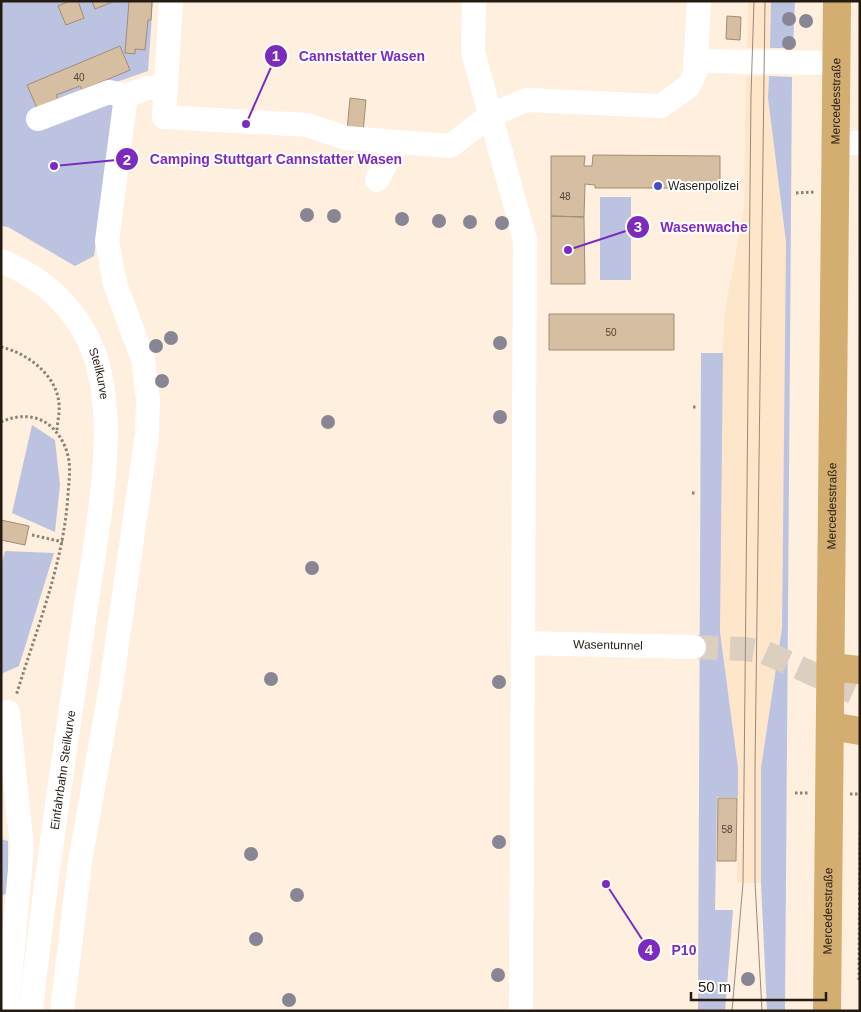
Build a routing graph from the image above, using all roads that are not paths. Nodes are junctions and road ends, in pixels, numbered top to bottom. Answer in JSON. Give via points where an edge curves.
{"nodes":[{"id":1,"x":171,"y":1,"type":"edge"},
{"id":2,"x":474,"y":1,"type":"edge"},
{"id":3,"x":699,"y":1,"type":"edge"},
{"id":4,"x":837,"y":1,"type":"edge"},
{"id":5,"x":696,"y":61,"type":"junction"},
{"id":6,"x":836,"y":63,"type":"junction"},
{"id":7,"x":166,"y":89,"type":"junction"},
{"id":8,"x":126,"y":96,"type":"junction"},
{"id":9,"x":491,"y":115,"type":"junction"},
{"id":10,"x":38,"y":118,"type":"dead end"},
{"id":11,"x":398,"y":142,"type":"junction"},
{"id":12,"x":847,"y":143,"type":"edge"},
{"id":13,"x":377,"y":180,"type":"dead end"},
{"id":14,"x":1,"y":261,"type":"edge"},
{"id":15,"x":97,"y":530,"type":"joint"},
{"id":16,"x":523,"y":643,"type":"junction"},
{"id":17,"x":694,"y":647,"type":"tunnel mouth"},
{"id":18,"x":831,"y":667,"type":"junction"},
{"id":19,"x":860,"y":670,"type":"edge"},
{"id":20,"x":8,"y":712,"type":"road end"},
{"id":21,"x":831,"y":726,"type":"junction"},
{"id":22,"x":860,"y":731,"type":"edge"},
{"id":23,"x":7,"y":1011,"type":"edge"},
{"id":24,"x":31,"y":1011,"type":"edge"},
{"id":25,"x":62,"y":1011,"type":"edge"},
{"id":26,"x":521,"y":1011,"type":"edge"},
{"id":27,"x":826,"y":1011,"type":"edge"}],
"edges":[{"from":1,"to":7,"type":"street"},
{"from":2,"to":9,"type":"street","via":[[473,52]]},
{"from":3,"to":5,"type":"street"},
{"from":4,"to":6,"type":"main road","name":"Mercedesstraße"},
{"from":5,"to":6,"type":"street"},
{"from":5,"to":9,"type":"street","via":[[689,86],[661,106],[526,100]]},
{"from":6,"to":12,"type":"main road","name":"Mercedesstraße"},
{"from":7,"to":8,"type":"street","via":[[147,88]]},
{"from":7,"to":11,"type":"street","via":[[164,117],[307,126],[346,138]]},
{"from":8,"to":10,"type":"street","via":[[109,92]]},
{"from":8,"to":25,"type":"street","via":[[107,241],[115,284],[143,359],[148,400],[147,434],[111,686],[80,862]]},
{"from":9,"to":11,"type":"street","via":[[450,146]]},
{"from":9,"to":16,"type":"street","via":[[525,240]]},
{"from":11,"to":13,"type":"street"},
{"from":12,"to":18,"type":"main road","name":"Mercedesstraße"},
{"from":14,"to":15,"type":"street","name":"Steilkurve","via":[[24,271],[60,298],[81,325],[96,360],[106,421]]},
{"from":15,"to":24,"type":"street","name":"Einfahrbahn Steilkurve"},
{"from":16,"to":17,"type":"street","name":"Wasentunnel"},
{"from":16,"to":26,"type":"street"},
{"from":18,"to":19,"type":"main road"},
{"from":18,"to":21,"type":"main road","name":"Mercedesstraße"},
{"from":20,"to":23,"type":"street","via":[[22,848]]},
{"from":21,"to":22,"type":"main road"},
{"from":21,"to":27,"type":"main road","name":"Mercedesstraße"}]}
